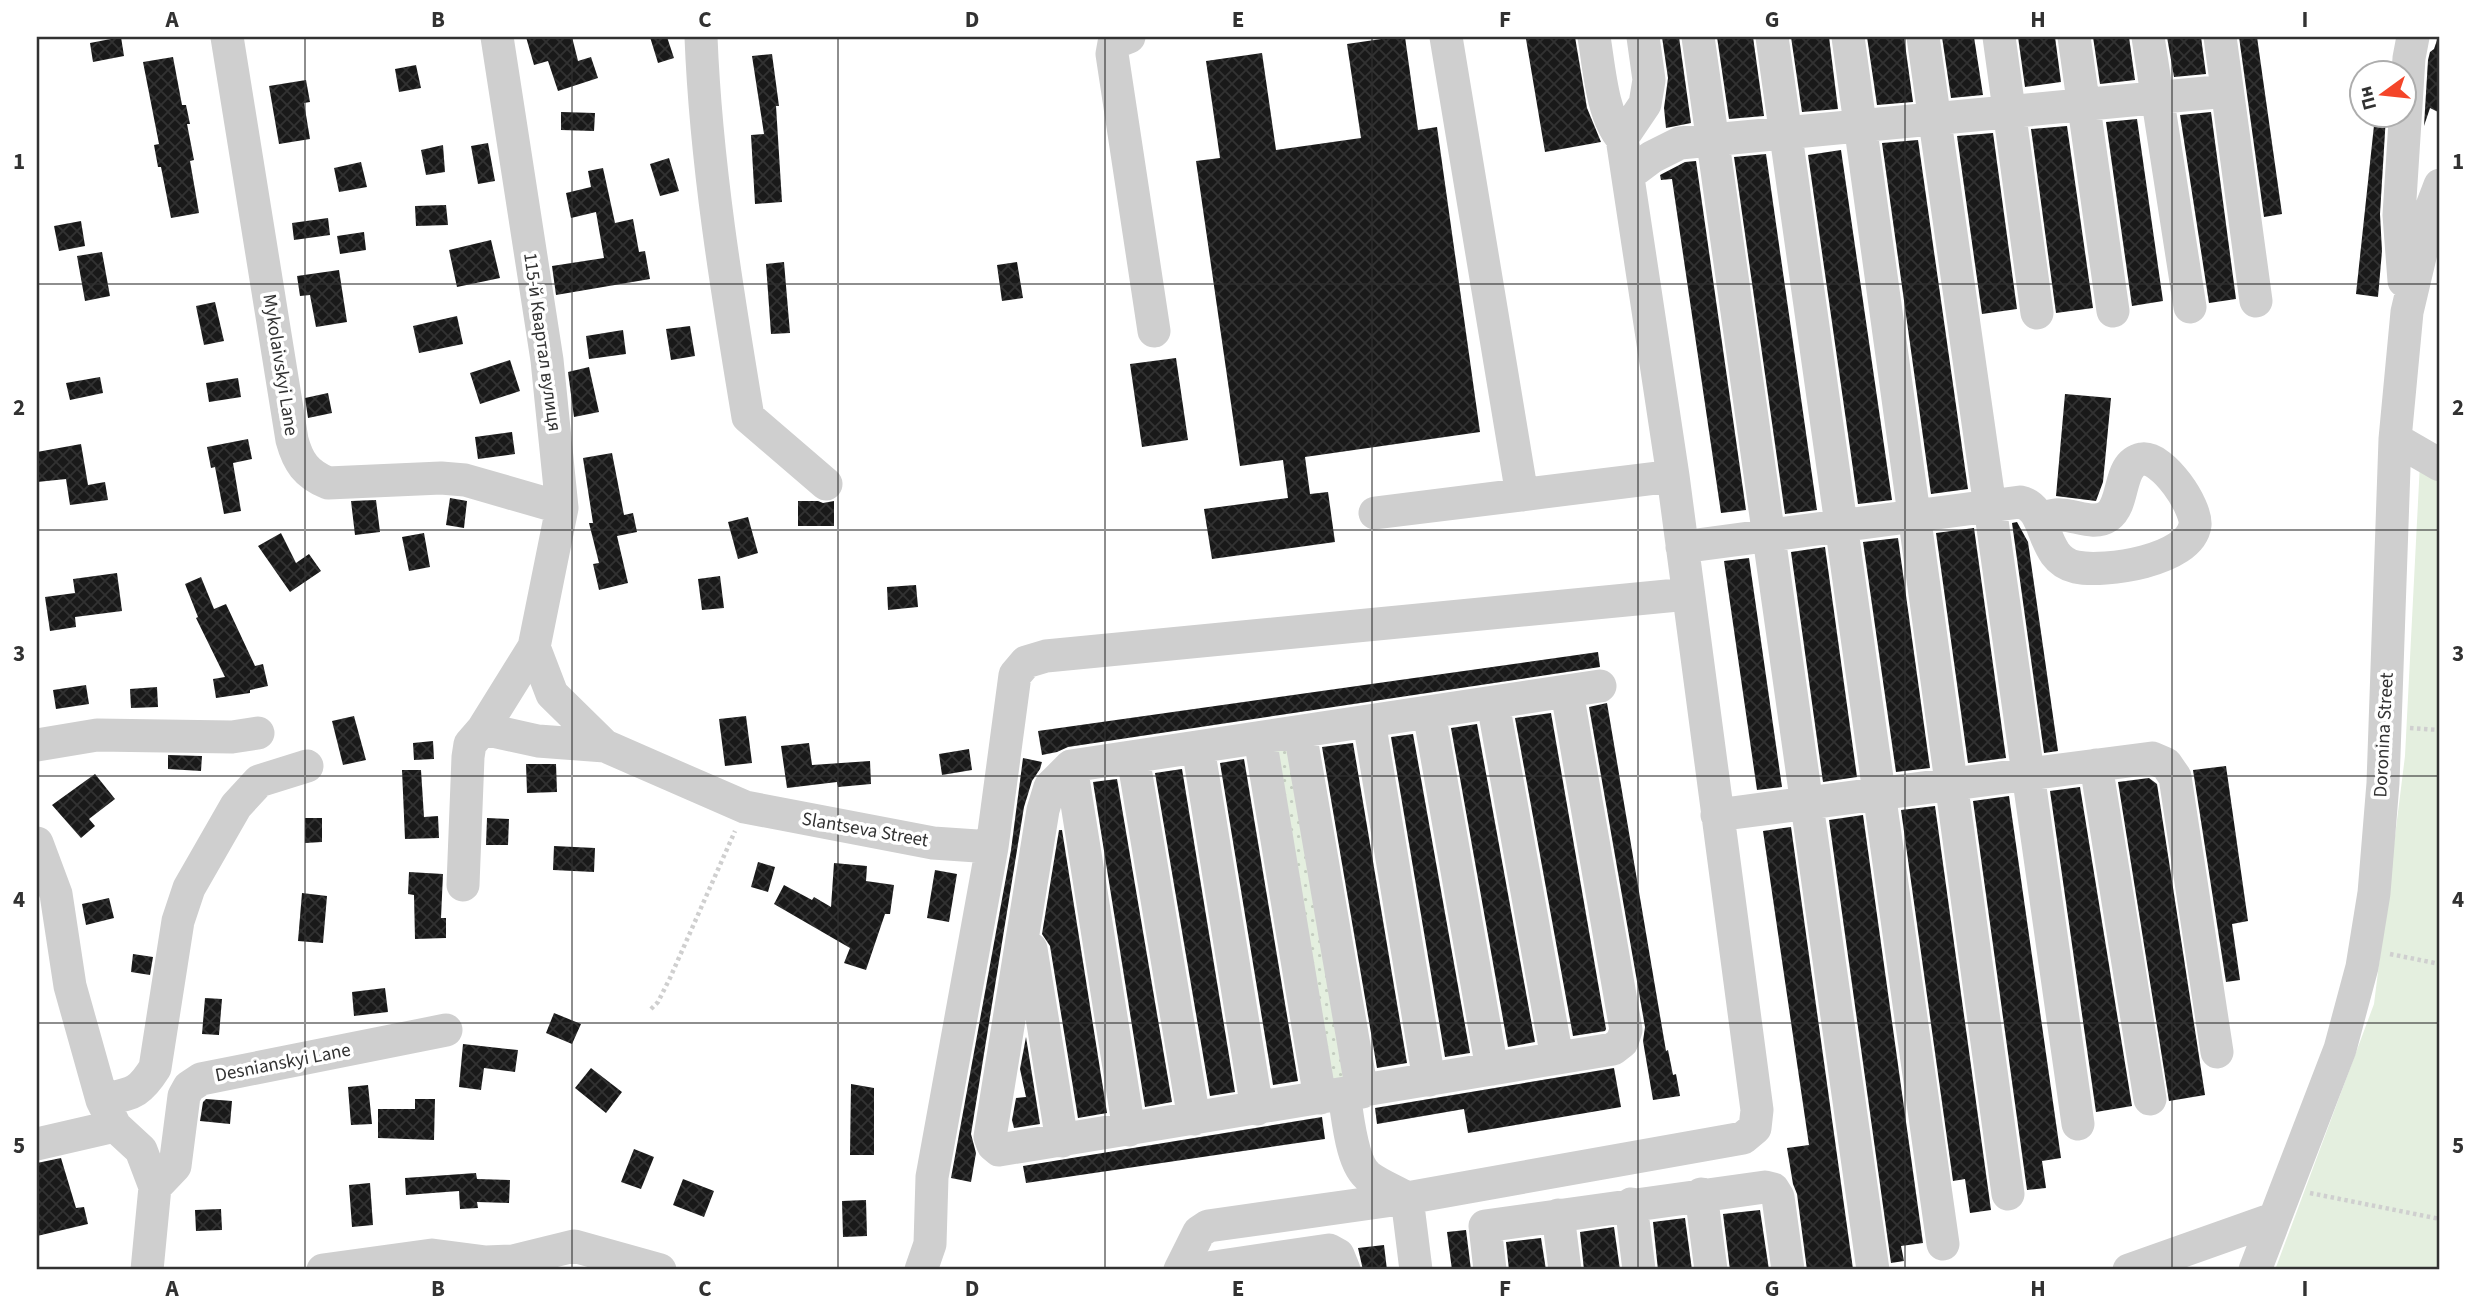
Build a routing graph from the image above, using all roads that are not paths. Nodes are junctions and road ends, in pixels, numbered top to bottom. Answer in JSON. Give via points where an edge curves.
{"nodes":[{"id":1,"x":227,"y":37,"type":"edge"},
{"id":2,"x":497,"y":37,"type":"edge"},
{"id":3,"x":701,"y":37,"type":"edge"},
{"id":4,"x":1129,"y":37,"type":"edge"},
{"id":5,"x":1446,"y":37,"type":"edge"},
{"id":6,"x":1594,"y":37,"type":"edge"},
{"id":7,"x":1643,"y":37,"type":"edge"},
{"id":8,"x":1698,"y":37,"type":"edge"},
{"id":9,"x":1772,"y":37,"type":"edge"},
{"id":10,"x":1848,"y":37,"type":"edge"},
{"id":11,"x":1923,"y":37,"type":"edge"},
{"id":12,"x":1999,"y":37,"type":"edge"},
{"id":13,"x":2074,"y":37,"type":"edge"},
{"id":14,"x":2148,"y":37,"type":"edge"},
{"id":15,"x":2220,"y":37,"type":"edge"},
{"id":16,"x":2413,"y":37,"type":"edge"},
{"id":17,"x":2227,"y":91,"type":"junction"},
{"id":18,"x":2157,"y":98,"type":"junction"},
{"id":19,"x":2083,"y":104,"type":"junction"},
{"id":20,"x":2009,"y":112,"type":"junction"},
{"id":21,"x":1935,"y":119,"type":"junction"},
{"id":22,"x":1861,"y":126,"type":"junction"},
{"id":23,"x":1787,"y":133,"type":"junction"},
{"id":24,"x":1622,"y":138,"type":"junction"},
{"id":25,"x":1713,"y":140,"type":"junction"},
{"id":26,"x":2404,"y":154,"type":"junction"},
{"id":27,"x":2440,"y":174,"type":"edge"},
{"id":28,"x":1628,"y":176,"type":"junction"},
{"id":29,"x":2437,"y":201,"type":"edge"},
{"id":30,"x":2256,"y":302,"type":"dead end"},
{"id":31,"x":2190,"y":307,"type":"dead end"},
{"id":32,"x":2113,"y":311,"type":"dead end"},
{"id":33,"x":2407,"y":312,"type":"junction"},
{"id":34,"x":2037,"y":313,"type":"dead end"},
{"id":35,"x":1154,"y":331,"type":"dead end"},
{"id":36,"x":2395,"y":439,"type":"junction"},
{"id":37,"x":2440,"y":465,"type":"edge"},
{"id":38,"x":1673,"y":476,"type":"junction"},
{"id":39,"x":826,"y":484,"type":"dead end"},
{"id":40,"x":1522,"y":495,"type":"junction"},
{"id":41,"x":1990,"y":505,"type":"junction"},
{"id":42,"x":562,"y":508,"type":"junction"},
{"id":43,"x":1375,"y":513,"type":"dead end"},
{"id":44,"x":1914,"y":515,"type":"junction"},
{"id":45,"x":2040,"y":519,"type":"junction"},
{"id":46,"x":1842,"y":525,"type":"junction"},
{"id":47,"x":1768,"y":535,"type":"junction"},
{"id":48,"x":1682,"y":547,"type":"junction"},
{"id":49,"x":1688,"y":594,"type":"junction"},
{"id":50,"x":534,"y":647,"type":"junction"},
{"id":51,"x":1600,"y":686,"type":"dead end"},
{"id":52,"x":1567,"y":691,"type":"junction"},
{"id":53,"x":1493,"y":703,"type":"junction"},
{"id":54,"x":1429,"y":712,"type":"junction"},
{"id":55,"x":1370,"y":721,"type":"junction"},
{"id":56,"x":483,"y":729,"type":"junction"},
{"id":57,"x":1300,"y":732,"type":"junction"},
{"id":58,"x":258,"y":733,"type":"dead end"},
{"id":59,"x":1261,"y":738,"type":"junction"},
{"id":60,"x":37,"y":746,"type":"edge"},
{"id":61,"x":605,"y":746,"type":"junction"},
{"id":62,"x":1198,"y":747,"type":"junction"},
{"id":63,"x":1133,"y":757,"type":"junction"},
{"id":64,"x":2096,"y":765,"type":"junction"},
{"id":65,"x":307,"y":766,"type":"dead end"},
{"id":66,"x":1071,"y":766,"type":"junction"},
{"id":67,"x":2028,"y":774,"type":"junction"},
{"id":68,"x":1951,"y":784,"type":"junction"},
{"id":69,"x":1880,"y":793,"type":"junction"},
{"id":70,"x":1807,"y":803,"type":"junction"},
{"id":71,"x":1717,"y":815,"type":"junction"},
{"id":72,"x":37,"y":843,"type":"edge"},
{"id":73,"x":992,"y":847,"type":"junction"},
{"id":74,"x":463,"y":885,"type":"dead end"},
{"id":75,"x":1027,"y":921,"type":"junction"},
{"id":76,"x":446,"y":1030,"type":"dead end"},
{"id":77,"x":2217,"y":1052,"type":"dead end"},
{"id":78,"x":1557,"y":1058,"type":"junction"},
{"id":79,"x":1492,"y":1069,"type":"junction"},
{"id":80,"x":1429,"y":1080,"type":"junction"},
{"id":81,"x":1342,"y":1095,"type":"junction"},
{"id":82,"x":2150,"y":1099,"type":"dead end"},
{"id":83,"x":1256,"y":1109,"type":"junction"},
{"id":84,"x":108,"y":1113,"type":"junction"},
{"id":85,"x":1194,"y":1119,"type":"junction"},
{"id":86,"x":2078,"y":1124,"type":"dead end"},
{"id":87,"x":1129,"y":1130,"type":"junction"},
{"id":88,"x":1062,"y":1141,"type":"junction"},
{"id":89,"x":37,"y":1144,"type":"edge"},
{"id":90,"x":1610,"y":1162,"type":"junction"},
{"id":91,"x":155,"y":1187,"type":"junction"},
{"id":92,"x":1701,"y":1194,"type":"junction"},
{"id":93,"x":2008,"y":1194,"type":"dead end"},
{"id":94,"x":1407,"y":1198,"type":"junction"},
{"id":95,"x":1625,"y":1205,"type":"junction"},
{"id":96,"x":1558,"y":1215,"type":"junction"},
{"id":97,"x":2273,"y":1219,"type":"junction"},
{"id":98,"x":1943,"y":1244,"type":"dead end"},
{"id":99,"x":1267,"y":1265,"type":"edge"},
{"id":100,"x":147,"y":1270,"type":"edge"},
{"id":101,"x":323,"y":1270,"type":"edge"},
{"id":102,"x":660,"y":1270,"type":"edge"},
{"id":103,"x":921,"y":1270,"type":"edge"},
{"id":104,"x":1180,"y":1270,"type":"edge"},
{"id":105,"x":1196,"y":1270,"type":"edge"},
{"id":106,"x":1344,"y":1270,"type":"edge"},
{"id":107,"x":1416,"y":1270,"type":"edge"},
{"id":108,"x":1490,"y":1270,"type":"edge"},
{"id":109,"x":1565,"y":1270,"type":"edge"},
{"id":110,"x":1639,"y":1270,"type":"edge"},
{"id":111,"x":1711,"y":1270,"type":"edge"},
{"id":112,"x":1788,"y":1270,"type":"edge"},
{"id":113,"x":1872,"y":1270,"type":"edge"},
{"id":114,"x":2129,"y":1270,"type":"edge"},
{"id":115,"x":2255,"y":1270,"type":"edge"}],
"edges":[{"from":1,"to":42,"type":"street","name":"Mykolaivskyi Lane","via":[[292,440],[304,468],[328,483],[465,480]]},
{"from":2,"to":42,"type":"street","name":"115-й Квартал вулиця","via":[[547,360]]},
{"from":3,"to":39,"type":"street","via":[[705,113],[748,416]]},
{"from":4,"to":35,"type":"street","via":[[1114,43],[1112,54]]},
{"from":5,"to":40,"type":"street"},
{"from":6,"to":24,"type":"street","via":[[1608,111]]},
{"from":7,"to":24,"type":"street","via":[[1649,80],[1645,104]]},
{"from":8,"to":25,"type":"street"},
{"from":9,"to":23,"type":"street"},
{"from":10,"to":22,"type":"street"},
{"from":11,"to":21,"type":"street"},
{"from":12,"to":20,"type":"street"},
{"from":13,"to":19,"type":"street"},
{"from":14,"to":18,"type":"street"},
{"from":15,"to":17,"type":"street"},
{"from":16,"to":26,"type":"street"},
{"from":17,"to":18,"type":"street"},
{"from":17,"to":30,"type":"street"},
{"from":18,"to":19,"type":"street"},
{"from":18,"to":31,"type":"street"},
{"from":19,"to":20,"type":"street"},
{"from":19,"to":32,"type":"street"},
{"from":20,"to":21,"type":"street"},
{"from":20,"to":34,"type":"street"},
{"from":21,"to":22,"type":"street"},
{"from":21,"to":41,"type":"street"},
{"from":22,"to":23,"type":"street"},
{"from":22,"to":44,"type":"street"},
{"from":23,"to":25,"type":"street"},
{"from":23,"to":46,"type":"street"},
{"from":24,"to":28,"type":"street"},
{"from":25,"to":28,"type":"street","via":[[1680,143]]},
{"from":25,"to":47,"type":"street"},
{"from":26,"to":27,"type":"street"},
{"from":26,"to":33,"type":"street","via":[[2399,215]]},
{"from":28,"to":38,"type":"street"},
{"from":29,"to":33,"type":"street","name":"Doronina Street"},
{"from":33,"to":36,"type":"street","name":"Doronina Street"},
{"from":36,"to":37,"type":"street"},
{"from":36,"to":97,"type":"street","name":"Doronina Street","via":[[2383,783],[2374,894],[2340,1049]]},
{"from":38,"to":40,"type":"street"},
{"from":38,"to":48,"type":"street"},
{"from":40,"to":43,"type":"street"},
{"from":41,"to":44,"type":"street"},
{"from":41,"to":45,"type":"street","via":[[2025,503]]},
{"from":41,"to":67,"type":"street"},
{"from":42,"to":50,"type":"street","name":"115-й Квартал вулиця"},
{"from":44,"to":46,"type":"street"},
{"from":44,"to":68,"type":"street"},
{"from":45,"to":45,"type":"street","via":[[2047,542],[2060,559],[2097,570],[2135,565],[2176,549],[2195,527],[2194,512],[2170,475],[2162,465],[2146,458],[2128,470],[2117,506],[2107,517],[2095,520],[2062,514]]},
{"from":46,"to":47,"type":"street"},
{"from":46,"to":69,"type":"street"},
{"from":47,"to":48,"type":"street"},
{"from":47,"to":70,"type":"street"},
{"from":48,"to":49,"type":"street"},
{"from":49,"to":71,"type":"street"},
{"from":49,"to":73,"type":"street","via":[[1046,656],[1026,662],[1015,675]]},
{"from":50,"to":56,"type":"street","name":"115-й Квартал вулиця"},
{"from":50,"to":61,"type":"street","via":[[552,694]]},
{"from":51,"to":52,"type":"street"},
{"from":52,"to":53,"type":"street"},
{"from":52,"to":78,"type":"street","via":[[1626,1031],[1614,1049]]},
{"from":53,"to":54,"type":"street"},
{"from":53,"to":78,"type":"street"},
{"from":54,"to":55,"type":"street"},
{"from":54,"to":79,"type":"street"},
{"from":55,"to":57,"type":"street"},
{"from":55,"to":80,"type":"street"},
{"from":56,"to":61,"type":"street","name":"Slantseva Street","via":[[538,741]]},
{"from":56,"to":74,"type":"street","via":[[470,744],[468,757]]},
{"from":57,"to":59,"type":"street"},
{"from":57,"to":81,"type":"street"},
{"from":58,"to":60,"type":"street","via":[[232,737],[97,735]]},
{"from":59,"to":62,"type":"street"},
{"from":59,"to":81,"type":"street"},
{"from":61,"to":73,"type":"street","name":"Slantseva Street","via":[[745,807],[933,843]]},
{"from":62,"to":63,"type":"street"},
{"from":62,"to":83,"type":"street"},
{"from":63,"to":66,"type":"street"},
{"from":63,"to":85,"type":"street"},
{"from":64,"to":67,"type":"street"},
{"from":64,"to":77,"type":"street","via":[[2152,758],[2166,764],[2175,777]]},
{"from":64,"to":82,"type":"street"},
{"from":65,"to":84,"type":"street","via":[[259,781],[236,806],[189,888],[178,922],[155,1068],[135,1093]]},
{"from":66,"to":75,"type":"street","via":[[1050,788],[1043,810]]},
{"from":66,"to":87,"type":"street"},
{"from":67,"to":68,"type":"street"},
{"from":67,"to":86,"type":"street"},
{"from":68,"to":69,"type":"street"},
{"from":68,"to":93,"type":"street"},
{"from":69,"to":70,"type":"street"},
{"from":69,"to":98,"type":"street"},
{"from":70,"to":71,"type":"street"},
{"from":70,"to":113,"type":"street"},
{"from":71,"to":90,"type":"street","via":[[1757,1110],[1755,1128],[1743,1138]]},
{"from":72,"to":84,"type":"street","via":[[57,894],[71,986]]},
{"from":73,"to":103,"type":"street","via":[[932,1177],[930,1244]]},
{"from":75,"to":88,"type":"street"},
{"from":75,"to":88,"type":"street","via":[[990,1137],[999,1150]]},
{"from":76,"to":91,"type":"street","name":"Desnianskyi Lane","via":[[201,1079],[184,1096],[176,1166]]},
{"from":78,"to":79,"type":"street"},
{"from":79,"to":80,"type":"street"},
{"from":80,"to":81,"type":"street"},
{"from":81,"to":83,"type":"street"},
{"from":81,"to":94,"type":"street","via":[[1360,1168]]},
{"from":83,"to":85,"type":"street"},
{"from":84,"to":89,"type":"street"},
{"from":84,"to":91,"type":"street","via":[[141,1150]]},
{"from":85,"to":87,"type":"street"},
{"from":87,"to":88,"type":"street"},
{"from":90,"to":94,"type":"street"},
{"from":90,"to":95,"type":"street"},
{"from":91,"to":100,"type":"street"},
{"from":92,"to":95,"type":"street"},
{"from":92,"to":111,"type":"street"},
{"from":92,"to":112,"type":"street","via":[[1773,1189]]},
{"from":94,"to":104,"type":"street","via":[[1208,1226],[1199,1232]]},
{"from":94,"to":107,"type":"street"},
{"from":95,"to":96,"type":"street"},
{"from":95,"to":110,"type":"street"},
{"from":96,"to":108,"type":"street","via":[[1485,1226]]},
{"from":96,"to":109,"type":"street"},
{"from":97,"to":114,"type":"street"},
{"from":97,"to":115,"type":"street","name":"Doronina Street"},
{"from":99,"to":105,"type":"street"},
{"from":99,"to":106,"type":"street","via":[[1329,1250],[1338,1255]]},
{"from":101,"to":102,"type":"street","via":[[432,1255],[513,1261],[574,1246]]}]}
